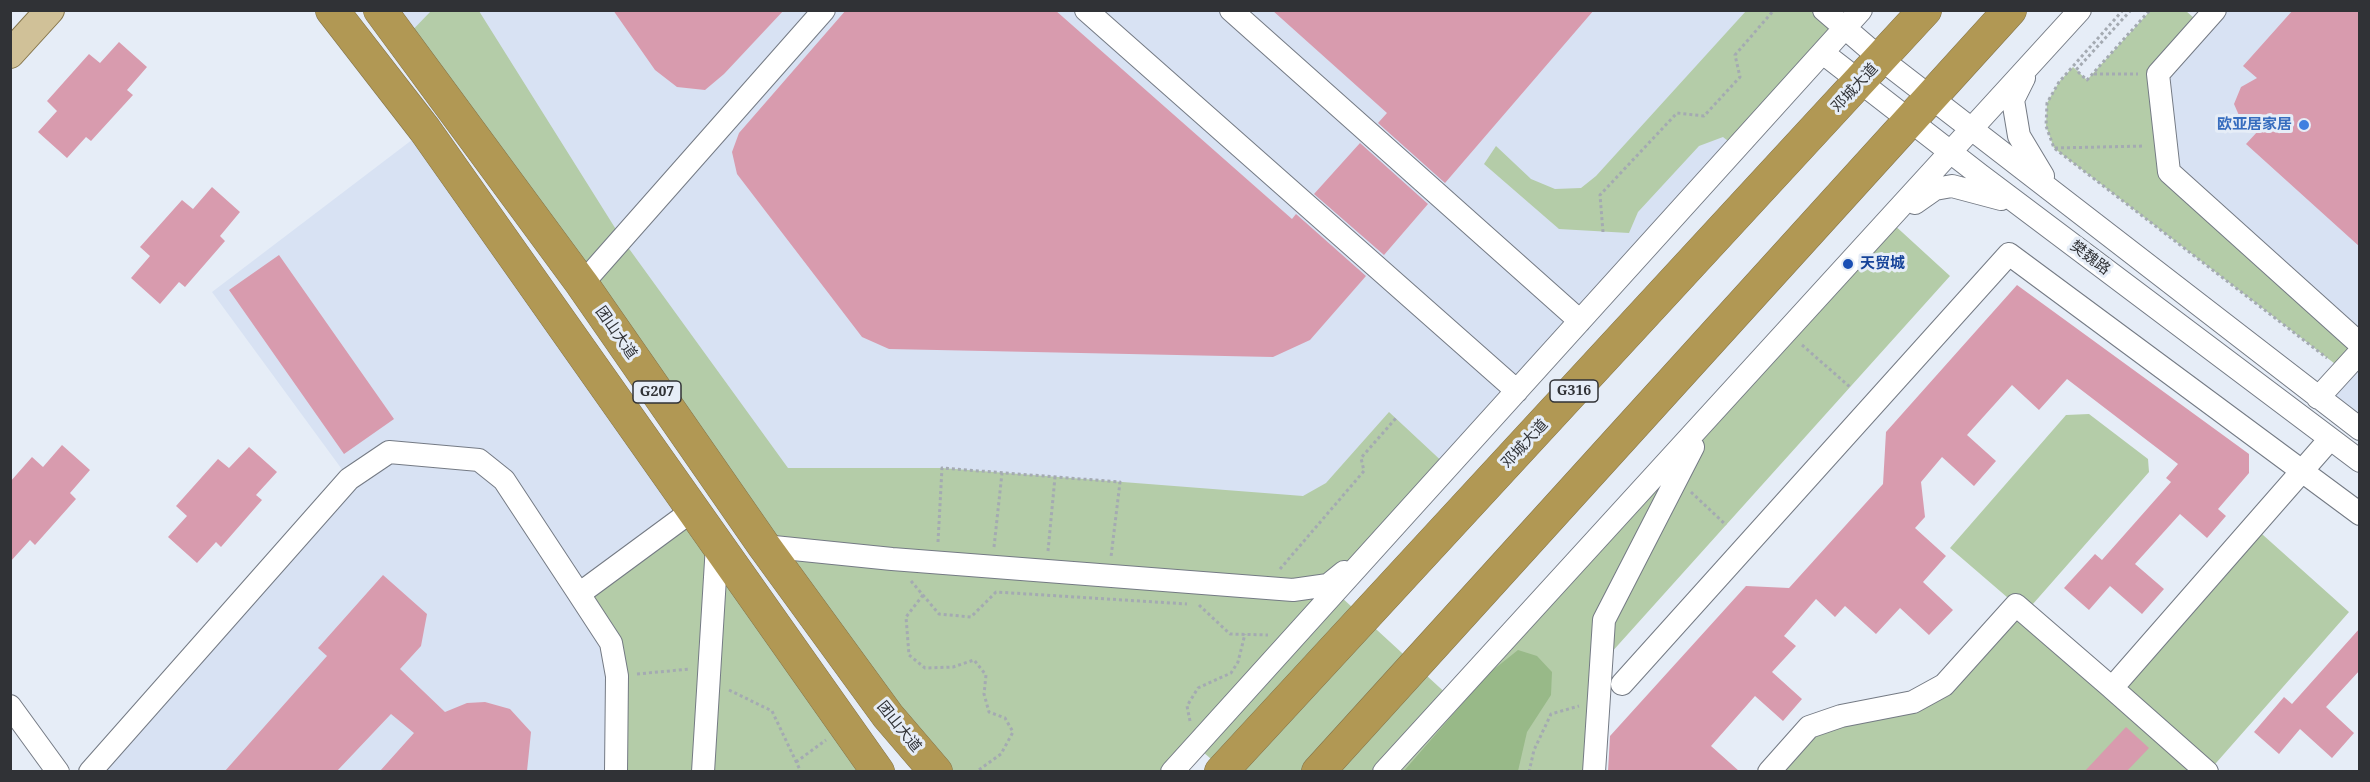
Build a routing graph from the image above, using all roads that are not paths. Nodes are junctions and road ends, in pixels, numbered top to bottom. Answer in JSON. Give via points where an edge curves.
{"nodes":[{"id":1,"x":50,"y":10,"type":"edge"},
{"id":2,"x":332,"y":10,"type":"edge"},
{"id":3,"x":380,"y":10,"type":"edge"},
{"id":4,"x":824,"y":10,"type":"edge"},
{"id":5,"x":1086,"y":10,"type":"edge"},
{"id":6,"x":1231,"y":10,"type":"edge"},
{"id":7,"x":1824,"y":10,"type":"edge"},
{"id":8,"x":1861,"y":10,"type":"edge"},
{"id":9,"x":1925,"y":10,"type":"edge"},
{"id":10,"x":2010,"y":10,"type":"edge"},
{"id":11,"x":2080,"y":10,"type":"edge"},
{"id":12,"x":2215,"y":10,"type":"edge"},
{"id":13,"x":1845,"y":28,"type":"junction"},
{"id":14,"x":1823,"y":53,"type":"junction"},
{"id":15,"x":10,"y":54,"type":"edge"},
{"id":16,"x":2033,"y":62,"type":"junction"},
{"id":17,"x":1871,"y":70,"type":"junction"},
{"id":18,"x":1932,"y":96,"type":"junction"},
{"id":19,"x":1910,"y":121,"type":"junction"},
{"id":20,"x":1972,"y":128,"type":"junction"},
{"id":21,"x":1950,"y":152,"type":"junction"},
{"id":22,"x":2052,"y":190,"type":"junction"},
{"id":23,"x":2028,"y":212,"type":"junction"},
{"id":24,"x":1876,"y":234,"type":"junction"},
{"id":25,"x":582,"y":284,"type":"junction"},
{"id":26,"x":1580,"y":321,"type":"junction"},
{"id":27,"x":2360,"y":344,"type":"edge"},
{"id":28,"x":2360,"y":352,"type":"edge"},
{"id":29,"x":1517,"y":391,"type":"junction"},
{"id":30,"x":2318,"y":398,"type":"junction"},
{"id":31,"x":1707,"y":420,"type":"junction"},
{"id":32,"x":2360,"y":429,"type":"edge"},
{"id":33,"x":2330,"y":439,"type":"junction"},
{"id":34,"x":2360,"y":461,"type":"edge"},
{"id":35,"x":2302,"y":471,"type":"junction"},
{"id":36,"x":693,"y":510,"type":"junction"},
{"id":37,"x":2360,"y":514,"type":"edge"},
{"id":38,"x":717,"y":545,"type":"junction"},
{"id":39,"x":1378,"y":545,"type":"junction"},
{"id":40,"x":764,"y":546,"type":"junction"},
{"id":41,"x":579,"y":594,"type":"junction"},
{"id":42,"x":1622,"y":684,"type":"dead end"},
{"id":43,"x":2112,"y":688,"type":"junction"},
{"id":44,"x":881,"y":705,"type":"junction"},
{"id":45,"x":10,"y":706,"type":"edge"},
{"id":46,"x":850,"y":733,"type":"junction"},
{"id":47,"x":704,"y":761,"type":"edge"},
{"id":48,"x":58,"y":771,"type":"edge"},
{"id":49,"x":90,"y":771,"type":"edge"},
{"id":50,"x":616,"y":771,"type":"edge"},
{"id":51,"x":686,"y":771,"type":"edge"},
{"id":52,"x":870,"y":771,"type":"edge"},
{"id":53,"x":878,"y":771,"type":"edge"},
{"id":54,"x":936,"y":771,"type":"edge"},
{"id":55,"x":954,"y":771,"type":"edge"},
{"id":56,"x":1172,"y":771,"type":"edge"},
{"id":57,"x":1221,"y":771,"type":"edge"},
{"id":58,"x":1318,"y":771,"type":"edge"},
{"id":59,"x":1384,"y":771,"type":"edge"},
{"id":60,"x":1594,"y":771,"type":"edge"},
{"id":61,"x":1768,"y":771,"type":"edge"},
{"id":62,"x":2207,"y":771,"type":"edge"}],
"edges":[{"from":1,"to":15,"type":"main road"},
{"from":2,"to":36,"type":"highway","number":"G207","via":[[425,130]]},
{"from":3,"to":25,"type":"highway","name":"团山大道","number":"G207"},
{"from":4,"to":25,"type":"street"},
{"from":5,"to":29,"type":"street"},
{"from":6,"to":26,"type":"street"},
{"from":7,"to":13,"type":"street","name":"樊魏路"},
{"from":8,"to":13,"type":"street"},
{"from":9,"to":17,"type":"highway","name":"邓城大道","number":"G316"},
{"from":10,"to":18,"type":"highway"},
{"from":11,"to":16,"type":"street"},
{"from":12,"to":27,"type":"street","via":[[2158,74],[2169,172]]},
{"from":13,"to":14,"type":"street"},
{"from":13,"to":17,"type":"street","name":"樊魏路"},
{"from":14,"to":17,"type":"street","name":"樊魏路"},
{"from":14,"to":26,"type":"street"},
{"from":16,"to":20,"type":"street"},
{"from":16,"to":22,"type":"street","via":[[2013,100],[2019,136]]},
{"from":17,"to":18,"type":"street","name":"樊魏路"},
{"from":17,"to":19,"type":"street","name":"樊魏路"},
{"from":17,"to":57,"type":"highway","name":"邓城大道","number":"G316"},
{"from":18,"to":19,"type":"highway"},
{"from":18,"to":20,"type":"street","name":"樊魏路"},
{"from":19,"to":21,"type":"street","name":"樊魏路"},
{"from":19,"to":58,"type":"highway"},
{"from":20,"to":21,"type":"street"},
{"from":20,"to":22,"type":"street","name":"樊魏路"},
{"from":21,"to":23,"type":"street","name":"樊魏路"},
{"from":21,"to":24,"type":"street"},
{"from":22,"to":30,"type":"street","name":"樊魏路"},
{"from":23,"to":24,"type":"street","via":[[1991,194],[1952,186],[1935,189]]},
{"from":23,"to":33,"type":"street","name":"樊魏路"},
{"from":24,"to":31,"type":"street"},
{"from":25,"to":40,"type":"highway","name":"团山大道","number":"G207"},
{"from":26,"to":29,"type":"street"},
{"from":28,"to":30,"type":"street"},
{"from":29,"to":39,"type":"street"},
{"from":30,"to":32,"type":"street","name":"樊魏路"},
{"from":31,"to":59,"type":"street"},
{"from":31,"to":60,"type":"street","via":[[1604,620]]},
{"from":33,"to":34,"type":"street","name":"樊魏路"},
{"from":33,"to":35,"type":"street"},
{"from":35,"to":37,"type":"street"},
{"from":35,"to":42,"type":"street","via":[[2009,254]]},
{"from":35,"to":43,"type":"street"},
{"from":36,"to":38,"type":"highway","number":"G207"},
{"from":36,"to":41,"type":"street"},
{"from":38,"to":46,"type":"highway","number":"G207"},
{"from":38,"to":47,"type":"street"},
{"from":39,"to":40,"type":"street","via":[[1328,585],[1293,590]]},
{"from":39,"to":56,"type":"street"},
{"from":40,"to":44,"type":"highway","name":"团山大道","number":"G207"},
{"from":41,"to":49,"type":"street","via":[[504,480],[479,460],[389,452],[349,478]]},
{"from":41,"to":50,"type":"street","via":[[611,643],[617,676]]},
{"from":43,"to":61,"type":"street","via":[[2016,605],[1944,685],[1913,702],[1841,716],[1809,727]]},
{"from":43,"to":62,"type":"street"},
{"from":44,"to":54,"type":"highway","name":"团山大道","number":"G207"},
{"from":44,"to":55,"type":"highway"},
{"from":45,"to":48,"type":"street"},
{"from":46,"to":52,"type":"highway"},
{"from":46,"to":53,"type":"highway","number":"G207"},
{"from":47,"to":51,"type":"street"}]}
